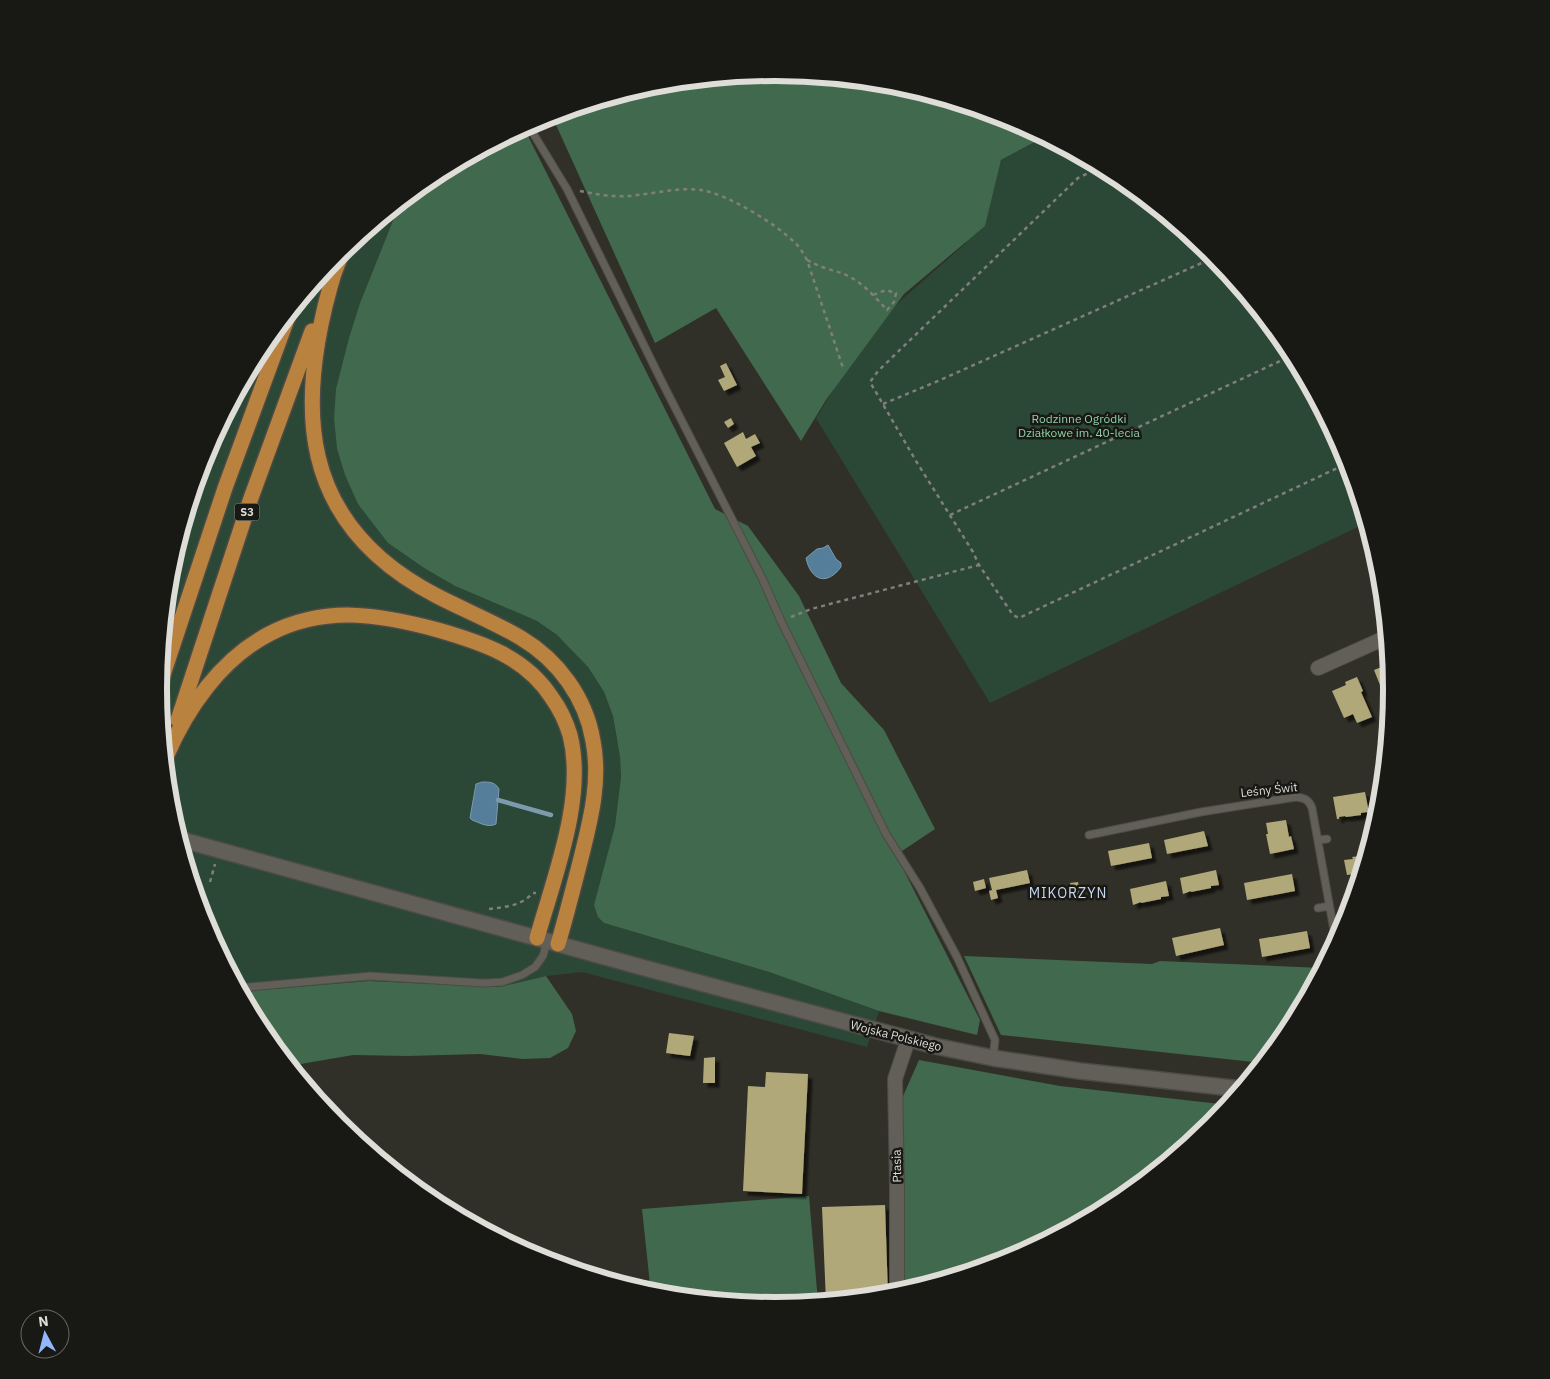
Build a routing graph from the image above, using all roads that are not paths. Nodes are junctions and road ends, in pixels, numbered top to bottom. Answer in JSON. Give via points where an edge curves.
{"nodes":[{"id":1,"x":532,"y":132,"type":"edge"},
{"id":2,"x":335,"y":270,"type":"joint"},
{"id":3,"x":280,"y":336,"type":"edge"},
{"id":4,"x":1381,"y":640,"type":"edge"},
{"id":5,"x":168,"y":661,"type":"edge"},
{"id":6,"x":1318,"y":668,"type":"dead end"},
{"id":7,"x":170,"y":747,"type":"edge"},
{"id":8,"x":170,"y":749,"type":"edge"},
{"id":9,"x":1089,"y":835,"type":"dead end"},
{"id":10,"x":1327,"y":839,"type":"dead end"},
{"id":11,"x":1319,"y":840,"type":"junction"},
{"id":12,"x":186,"y":841,"type":"edge"},
{"id":13,"x":1329,"y":906,"type":"junction"},
{"id":14,"x":1318,"y":908,"type":"dead end"},
{"id":15,"x":1334,"y":928,"type":"edge"},
{"id":16,"x":547,"y":941,"type":"junction"},
{"id":17,"x":244,"y":987,"type":"edge"},
{"id":18,"x":908,"y":1040,"type":"junction"},
{"id":19,"x":992,"y":1058,"type":"junction"},
{"id":20,"x":1234,"y":1088,"type":"edge"},
{"id":21,"x":897,"y":1285,"type":"edge"}],
"edges":[{"from":1,"to":19,"type":"lane","via":[[567,189],[886,834],[957,957],[995,1040]]},
{"from":2,"to":7,"type":"highway","number":"S3","via":[[246,515]]},
{"from":2,"to":16,"type":"highway","via":[[318,340],[312,395],[317,453],[336,503],[366,546],[398,573],[522,638],[545,656],[567,680],[589,722],[596,760],[594,797],[586,840]]},
{"from":3,"to":5,"type":"highway","number":"S3"},
{"from":4,"to":6,"type":"street"},
{"from":8,"to":16,"type":"highway","via":[[195,703],[230,664],[268,635],[308,620],[353,614],[380,617],[456,635],[504,653],[542,684],[562,714],[570,736],[574,789]]},
{"from":9,"to":11,"type":"lane","name":"Leśny Świt","via":[[1296,797],[1309,801]]},
{"from":10,"to":11,"type":"lane"},
{"from":11,"to":13,"type":"lane","name":"Leśny Świt"},
{"from":12,"to":16,"type":"street","name":"Wojska Polskiego"},
{"from":13,"to":14,"type":"lane"},
{"from":13,"to":15,"type":"lane","name":"Leśny Świt"},
{"from":16,"to":17,"type":"lane","via":[[543,956],[535,967],[502,982],[370,976]]},
{"from":16,"to":18,"type":"street","name":"Wojska Polskiego"},
{"from":18,"to":19,"type":"street","name":"Wojska Polskiego"},
{"from":18,"to":21,"type":"street","name":"Ptasia","via":[[894,1078]]},
{"from":19,"to":20,"type":"street","name":"Wojska Polskiego"}]}
